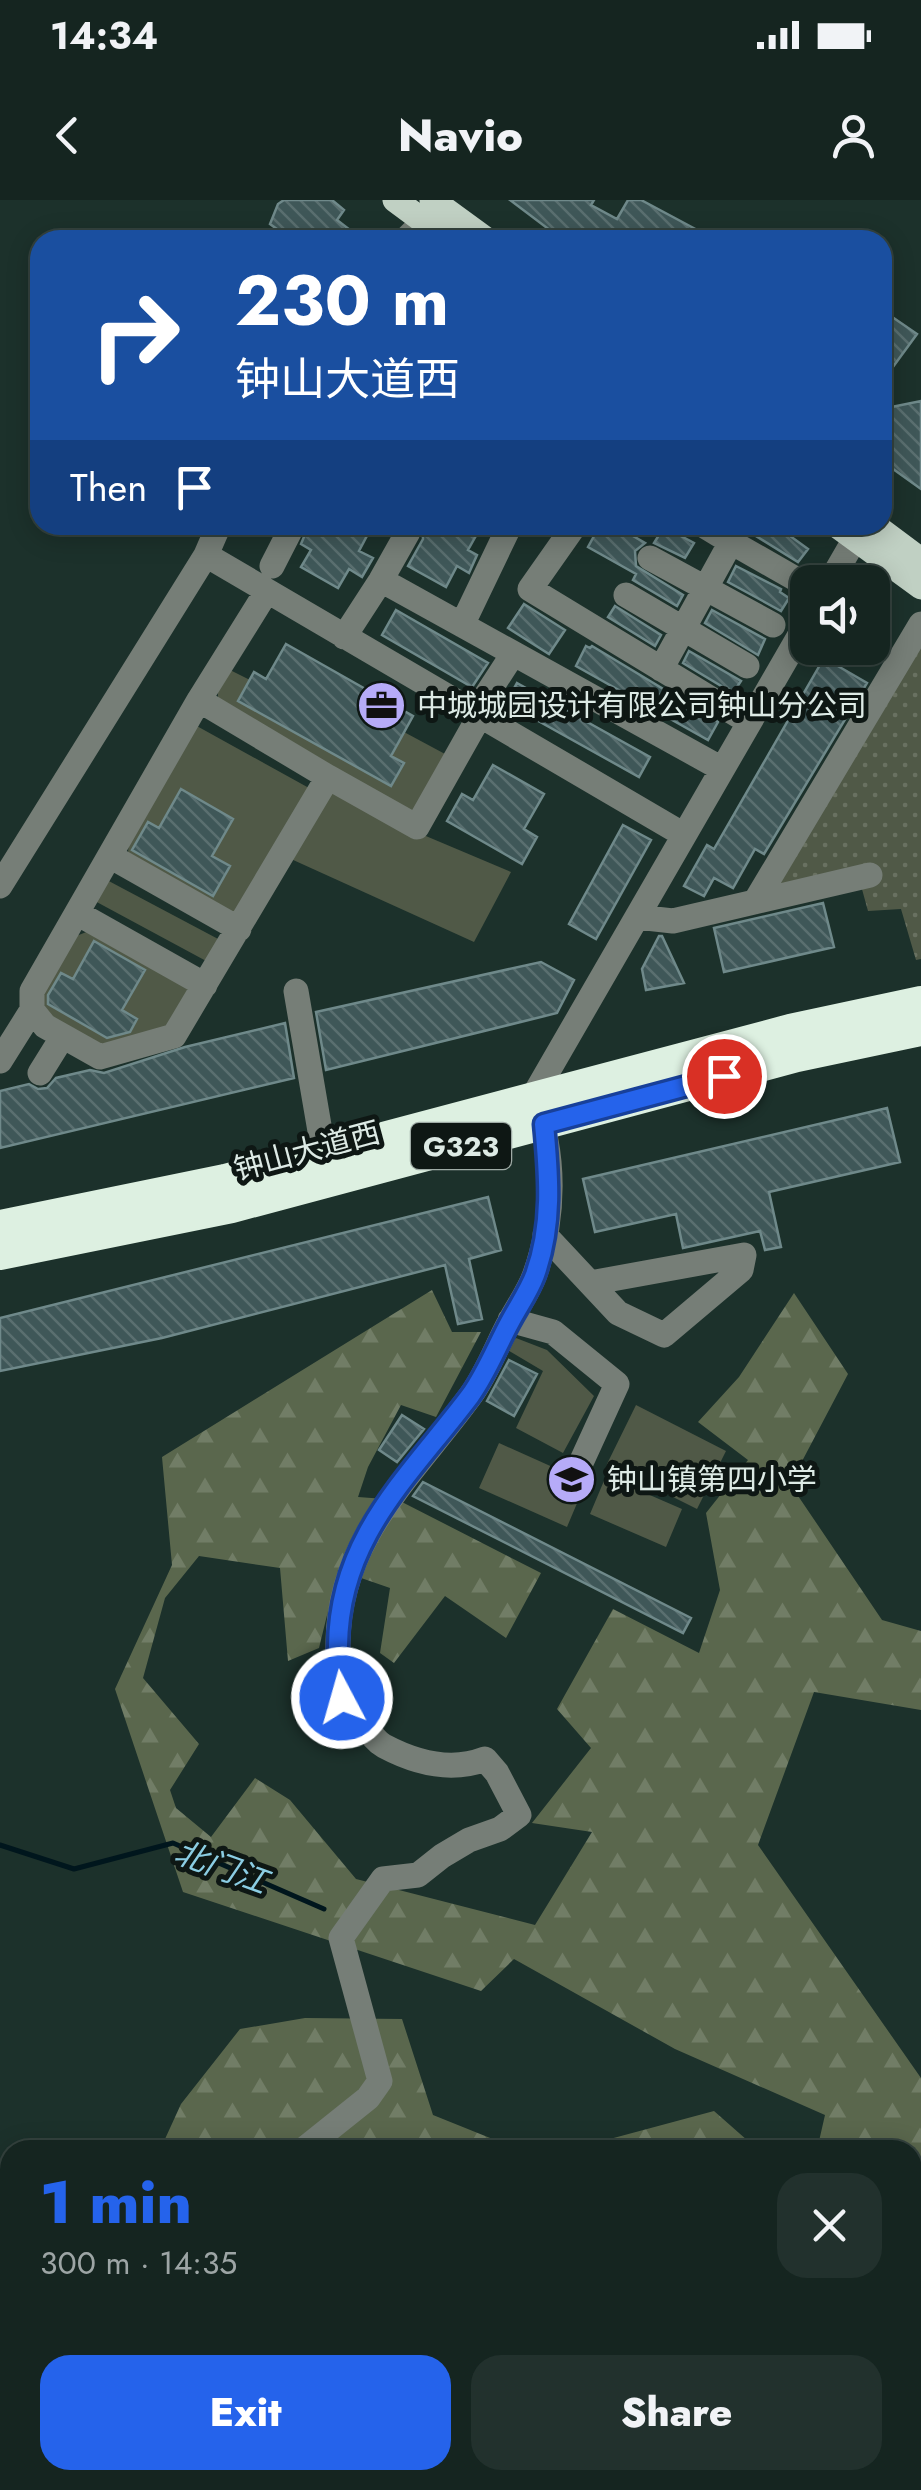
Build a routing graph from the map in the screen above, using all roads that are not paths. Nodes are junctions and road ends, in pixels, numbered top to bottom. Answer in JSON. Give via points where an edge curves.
{"nodes":[{"id":1,"x":395,"y":200,"type":"edge"},
{"id":2,"x":431,"y":209,"type":"edge"},
{"id":3,"x":413,"y":230,"type":"edge"},
{"id":4,"x":468,"y":230,"type":"edge"},
{"id":5,"x":215,"y":535,"type":"edge"},
{"id":6,"x":288,"y":535,"type":"edge"},
{"id":7,"x":406,"y":535,"type":"edge"},
{"id":8,"x":505,"y":535,"type":"edge"},
{"id":9,"x":568,"y":535,"type":"edge"},
{"id":10,"x":719,"y":535,"type":"edge"},
{"id":11,"x":854,"y":535,"type":"edge"},
{"id":12,"x":864,"y":535,"type":"edge"},
{"id":13,"x":871,"y":535,"type":"edge"},
{"id":14,"x":731,"y":542,"type":"junction"},
{"id":15,"x":206,"y":555,"type":"junction"},
{"id":16,"x":650,"y":558,"type":"dead end"},
{"id":17,"x":921,"y":560,"type":"edge"},
{"id":18,"x":838,"y":565,"type":"edge"},
{"id":19,"x":790,"y":576,"type":"edge"},
{"id":20,"x":269,"y":578,"type":"junction"},
{"id":21,"x":381,"y":580,"type":"junction"},
{"id":22,"x":706,"y":587,"type":"junction"},
{"id":23,"x":921,"y":588,"type":"edge"},
{"id":24,"x":626,"y":594,"type":"dead end"},
{"id":25,"x":921,"y":624,"type":"edge"},
{"id":26,"x":462,"y":625,"type":"junction"},
{"id":27,"x":774,"y":625,"type":"dead end"},
{"id":28,"x":683,"y":629,"type":"junction"},
{"id":29,"x":344,"y":637,"type":"junction"},
{"id":30,"x":790,"y":652,"type":"edge"},
{"id":31,"x":513,"y":654,"type":"junction"},
{"id":32,"x":747,"y":666,"type":"dead end"},
{"id":33,"x":662,"y":669,"type":"junction"},
{"id":34,"x":199,"y":700,"type":"junction"},
{"id":35,"x":476,"y":715,"type":"junction"},
{"id":36,"x":749,"y":722,"type":"junction"},
{"id":37,"x":722,"y":769,"type":"junction"},
{"id":38,"x":328,"y":776,"type":"junction"},
{"id":39,"x":684,"y":835,"type":"junction"},
{"id":40,"x":110,"y":856,"type":"junction"},
{"id":41,"x":870,"y":875,"type":"dead end"},
{"id":42,"x":0,"y":886,"type":"edge"},
{"id":43,"x":755,"y":902,"type":"junction"},
{"id":44,"x":78,"y":913,"type":"junction"},
{"id":45,"x":637,"y":917,"type":"junction"},
{"id":46,"x":239,"y":929,"type":"junction"},
{"id":47,"x":205,"y":985,"type":"junction"},
{"id":48,"x":296,"y":991,"type":"dead end"},
{"id":49,"x":921,"y":1001,"type":"edge"},
{"id":50,"x":32,"y":1010,"type":"junction"},
{"id":51,"x":921,"y":1031,"type":"edge"},
{"id":52,"x":63,"y":1036,"type":"junction"},
{"id":53,"x":0,"y":1062,"type":"edge"},
{"id":54,"x":40,"y":1073,"type":"dead end"},
{"id":55,"x":538,"y":1111,"type":"junction"},
{"id":56,"x":326,"y":1168,"type":"junction"},
{"id":57,"x":0,"y":1225,"type":"edge"},
{"id":58,"x":545,"y":1235,"type":"junction"},
{"id":59,"x":0,"y":1255,"type":"edge"},
{"id":60,"x":590,"y":1283,"type":"junction"},
{"id":61,"x":510,"y":1320,"type":"junction"},
{"id":62,"x":580,"y":1467,"type":"dead end"},
{"id":63,"x":316,"y":2140,"type":"edge"}],
"edges":[{"from":1,"to":2,"type":"main road"},
{"from":2,"to":3,"type":"street"},
{"from":2,"to":4,"type":"main road"},
{"from":5,"to":15,"type":"street"},
{"from":6,"to":20,"type":"street"},
{"from":7,"to":21,"type":"street"},
{"from":8,"to":26,"type":"street"},
{"from":9,"to":33,"type":"street","via":[[530,589]]},
{"from":10,"to":14,"type":"street"},
{"from":11,"to":18,"type":"street"},
{"from":12,"to":23,"type":"main road"},
{"from":13,"to":17,"type":"main road"},
{"from":14,"to":19,"type":"street"},
{"from":14,"to":22,"type":"street"},
{"from":15,"to":20,"type":"street"},
{"from":15,"to":42,"type":"street"},
{"from":16,"to":22,"type":"street"},
{"from":20,"to":29,"type":"street"},
{"from":20,"to":34,"type":"street"},
{"from":21,"to":26,"type":"street"},
{"from":21,"to":29,"type":"street"},
{"from":22,"to":27,"type":"street"},
{"from":22,"to":28,"type":"street"},
{"from":24,"to":28,"type":"street"},
{"from":25,"to":43,"type":"street"},
{"from":26,"to":31,"type":"street"},
{"from":28,"to":32,"type":"street"},
{"from":28,"to":33,"type":"street"},
{"from":29,"to":35,"type":"street"},
{"from":30,"to":36,"type":"street"},
{"from":31,"to":35,"type":"street"},
{"from":31,"to":37,"type":"street"},
{"from":33,"to":36,"type":"street"},
{"from":34,"to":38,"type":"street"},
{"from":34,"to":40,"type":"street"},
{"from":35,"to":38,"type":"street","via":[[417,827]]},
{"from":35,"to":39,"type":"street"},
{"from":36,"to":37,"type":"street"},
{"from":37,"to":39,"type":"street"},
{"from":38,"to":46,"type":"street"},
{"from":39,"to":45,"type":"street"},
{"from":40,"to":44,"type":"street"},
{"from":40,"to":46,"type":"street"},
{"from":41,"to":43,"type":"street"},
{"from":43,"to":45,"type":"street","via":[[673,922]]},
{"from":44,"to":47,"type":"street"},
{"from":44,"to":50,"type":"street","via":[[32,991]]},
{"from":45,"to":55,"type":"street"},
{"from":46,"to":47,"type":"street"},
{"from":47,"to":52,"type":"street","via":[[174,1036],[100,1057]]},
{"from":48,"to":56,"type":"street"},
{"from":49,"to":55,"type":"highway","name":"钟山大道西","number":"G323","via":[[790,1029]]},
{"from":50,"to":52,"type":"street"},
{"from":50,"to":53,"type":"street"},
{"from":51,"to":55,"type":"highway","name":"钟山大道西","number":"G323"},
{"from":52,"to":54,"type":"street"},
{"from":55,"to":56,"type":"highway","name":"钟山大道西","number":"G323"},
{"from":55,"to":58,"type":"street","via":[[551,1191]]},
{"from":56,"to":57,"type":"highway","name":"钟山大道西","number":"G323","via":[[225,1179]]},
{"from":56,"to":59,"type":"highway","name":"钟山大道西","number":"G323","via":[[232,1208]]},
{"from":58,"to":60,"type":"street"},
{"from":58,"to":61,"type":"street","via":[[534,1276]]},
{"from":60,"to":60,"type":"street","via":[[618,1312],[664,1335],[740,1270],[744,1255]]},
{"from":61,"to":62,"type":"street","via":[[553,1332],[616,1384]]},
{"from":61,"to":63,"type":"street","via":[[473,1392],[362,1540],[344,1588],[337,1681],[342,1698],[388,1748],[442,1767],[485,1759],[518,1815],[418,1875],[382,1879],[341,1938],[380,2081]]}]}
